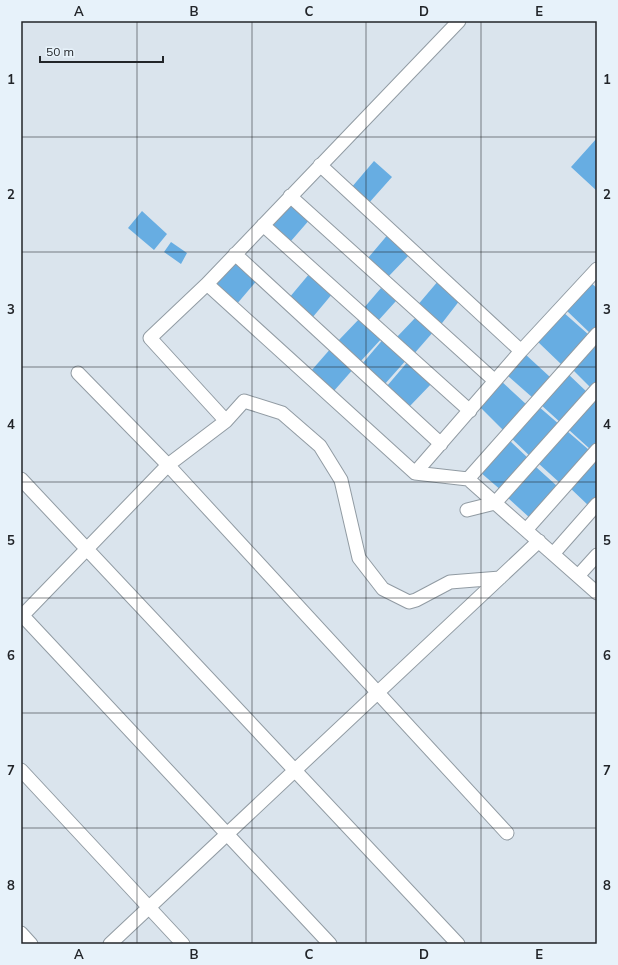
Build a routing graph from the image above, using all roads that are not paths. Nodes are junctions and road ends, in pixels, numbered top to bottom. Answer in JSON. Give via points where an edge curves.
{"nodes":[{"id":1,"x":459,"y":21,"type":"edge"},
{"id":2,"x":320,"y":165,"type":"junction"},
{"id":3,"x":290,"y":196,"type":"junction"},
{"id":4,"x":263,"y":225,"type":"junction"},
{"id":5,"x":235,"y":254,"type":"junction"},
{"id":6,"x":597,"y":269,"type":"edge"},
{"id":7,"x":207,"y":284,"type":"junction"},
{"id":8,"x":597,"y":334,"type":"edge"},
{"id":9,"x":521,"y":351,"type":"junction"},
{"id":10,"x":78,"y":373,"type":"dead end"},
{"id":11,"x":495,"y":381,"type":"junction"},
{"id":12,"x":597,"y":389,"type":"edge"},
{"id":13,"x":470,"y":411,"type":"junction"},
{"id":14,"x":226,"y":421,"type":"junction"},
{"id":15,"x":441,"y":444,"type":"junction"},
{"id":16,"x":597,"y":450,"type":"edge"},
{"id":17,"x":168,"y":465,"type":"junction"},
{"id":18,"x":415,"y":474,"type":"junction"},
{"id":19,"x":21,"y":479,"type":"edge"},
{"id":20,"x":468,"y":479,"type":"junction"},
{"id":21,"x":495,"y":503,"type":"junction"},
{"id":22,"x":597,"y":504,"type":"edge"},
{"id":23,"x":467,"y":510,"type":"dead end"},
{"id":24,"x":526,"y":530,"type":"junction"},
{"id":25,"x":539,"y":542,"type":"junction"},
{"id":26,"x":86,"y":550,"type":"junction"},
{"id":27,"x":553,"y":554,"type":"junction"},
{"id":28,"x":597,"y":555,"type":"edge"},
{"id":29,"x":578,"y":576,"type":"junction"},
{"id":30,"x":500,"y":578,"type":"junction"},
{"id":31,"x":597,"y":593,"type":"edge"},
{"id":32,"x":21,"y":615,"type":"edge"},
{"id":33,"x":378,"y":693,"type":"junction"},
{"id":34,"x":21,"y":770,"type":"edge"},
{"id":35,"x":295,"y":771,"type":"junction"},
{"id":36,"x":507,"y":833,"type":"dead end"},
{"id":37,"x":227,"y":834,"type":"junction"},
{"id":38,"x":149,"y":907,"type":"junction"},
{"id":39,"x":21,"y":933,"type":"edge"},
{"id":40,"x":31,"y":944,"type":"edge"},
{"id":41,"x":110,"y":944,"type":"edge"},
{"id":42,"x":183,"y":944,"type":"edge"},
{"id":43,"x":330,"y":944,"type":"edge"},
{"id":44,"x":458,"y":944,"type":"edge"}],
"edges":[{"from":1,"to":2,"type":"street"},
{"from":2,"to":3,"type":"street"},
{"from":2,"to":9,"type":"street"},
{"from":3,"to":4,"type":"street"},
{"from":3,"to":11,"type":"street"},
{"from":4,"to":5,"type":"street"},
{"from":4,"to":13,"type":"street"},
{"from":5,"to":7,"type":"street"},
{"from":5,"to":15,"type":"street"},
{"from":6,"to":9,"type":"street"},
{"from":7,"to":14,"type":"street","via":[[150,338]]},
{"from":7,"to":18,"type":"street"},
{"from":8,"to":20,"type":"street"},
{"from":9,"to":11,"type":"street"},
{"from":10,"to":17,"type":"street"},
{"from":11,"to":13,"type":"street"},
{"from":12,"to":21,"type":"street"},
{"from":13,"to":15,"type":"street"},
{"from":14,"to":17,"type":"street"},
{"from":14,"to":30,"type":"street","via":[[244,401],[282,413],[320,446],[341,480],[359,558],[383,589],[409,602],[450,582]]},
{"from":15,"to":18,"type":"street"},
{"from":16,"to":24,"type":"street"},
{"from":17,"to":26,"type":"street"},
{"from":17,"to":33,"type":"street"},
{"from":18,"to":20,"type":"street"},
{"from":19,"to":26,"type":"street"},
{"from":20,"to":21,"type":"street"},
{"from":21,"to":23,"type":"street"},
{"from":21,"to":24,"type":"street"},
{"from":22,"to":27,"type":"street"},
{"from":24,"to":25,"type":"street"},
{"from":25,"to":27,"type":"street"},
{"from":25,"to":30,"type":"street"},
{"from":26,"to":32,"type":"street"},
{"from":26,"to":35,"type":"street"},
{"from":27,"to":29,"type":"street"},
{"from":28,"to":29,"type":"street"},
{"from":29,"to":31,"type":"street"},
{"from":30,"to":33,"type":"street"},
{"from":32,"to":37,"type":"street"},
{"from":33,"to":35,"type":"street"},
{"from":33,"to":36,"type":"street"},
{"from":34,"to":38,"type":"street"},
{"from":35,"to":37,"type":"street"},
{"from":35,"to":44,"type":"street"},
{"from":37,"to":38,"type":"street"},
{"from":37,"to":43,"type":"street"},
{"from":38,"to":41,"type":"street"},
{"from":38,"to":42,"type":"street"},
{"from":39,"to":40,"type":"street"}]}
